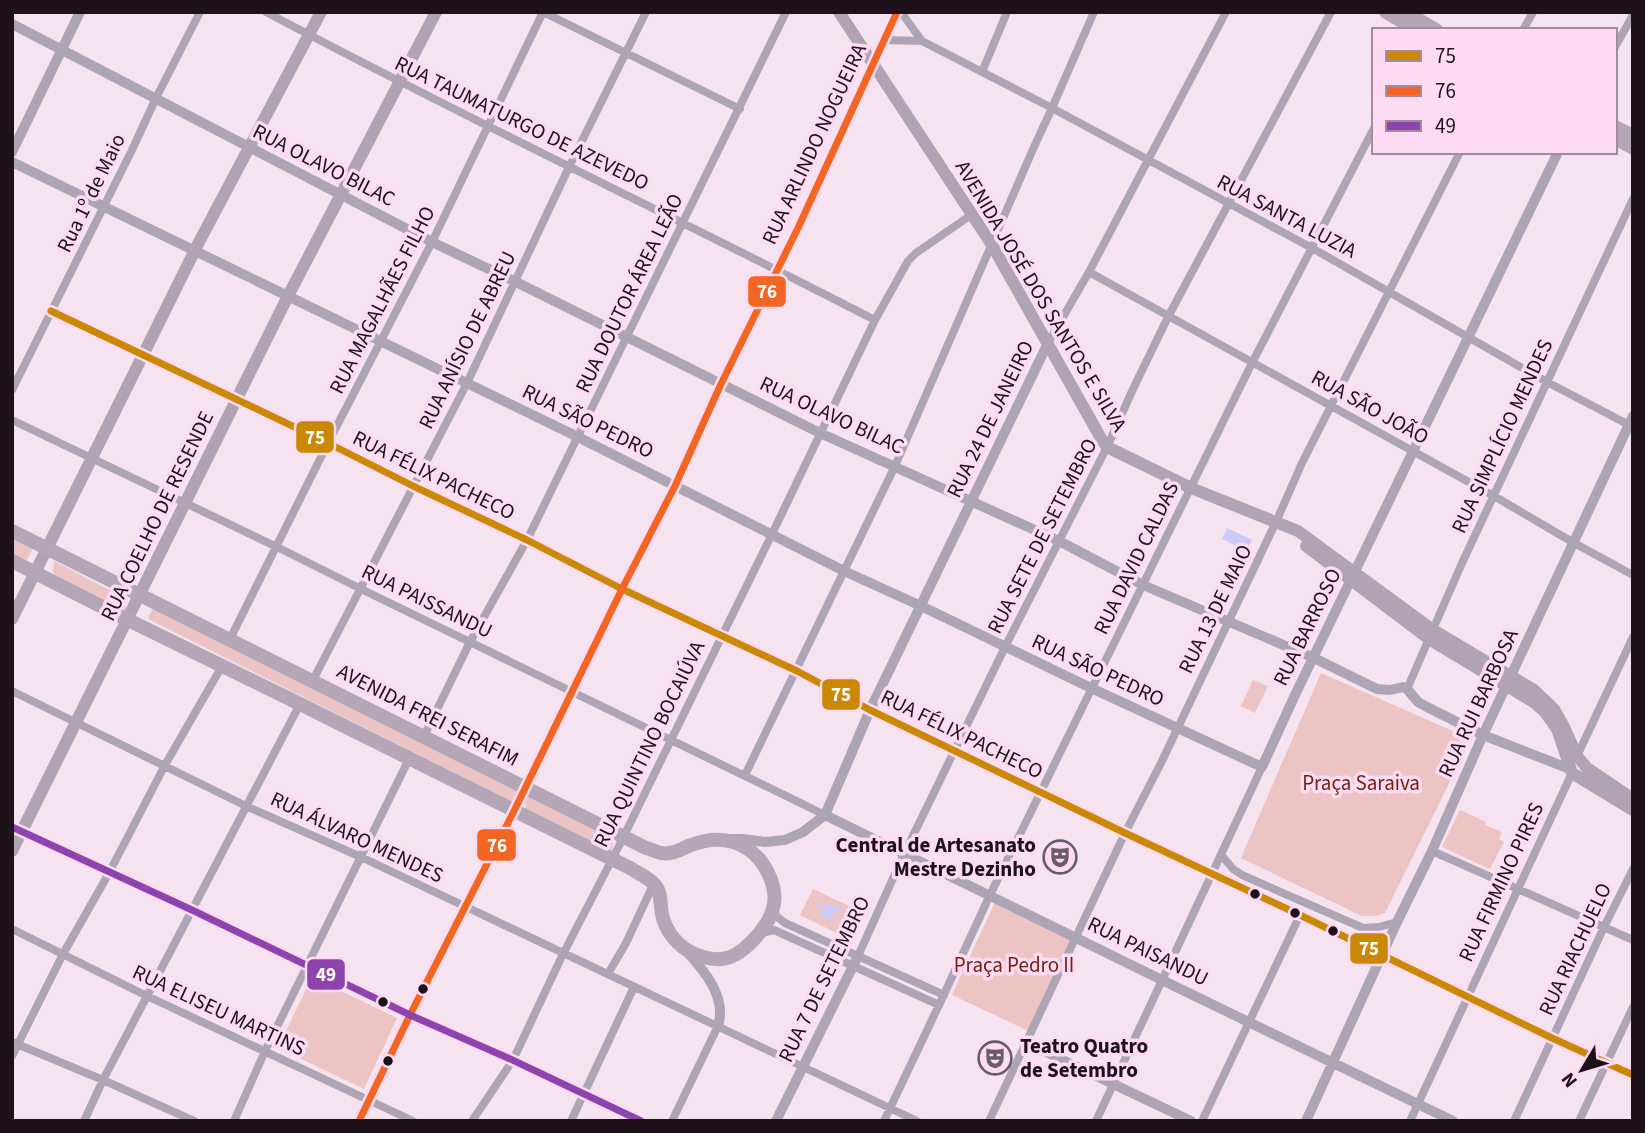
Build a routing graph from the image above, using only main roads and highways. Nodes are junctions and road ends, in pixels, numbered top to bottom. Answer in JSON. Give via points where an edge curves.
{"nodes":[{"id":1,"x":321,"y":12,"type":"edge"},
{"id":2,"x":436,"y":12,"type":"edge"},
{"id":3,"x":839,"y":12,"type":"edge"},
{"id":4,"x":1386,"y":12,"type":"edge"},
{"id":5,"x":1405,"y":12,"type":"edge"},
{"id":6,"x":1427,"y":25,"type":"edge"},
{"id":7,"x":1617,"y":128,"type":"edge"},
{"id":8,"x":1633,"y":136,"type":"edge"},
{"id":9,"x":1617,"y":139,"type":"edge"},
{"id":10,"x":1633,"y":148,"type":"edge"},
{"id":11,"x":12,"y":531,"type":"edge"},
{"id":12,"x":47,"y":549,"type":"junction"},
{"id":13,"x":12,"y":561,"type":"edge"},
{"id":14,"x":35,"y":572,"type":"junction"},
{"id":15,"x":139,"y":594,"type":"junction"},
{"id":16,"x":12,"y":619,"type":"edge"},
{"id":17,"x":127,"y":620,"type":"junction"},
{"id":18,"x":1509,"y":681,"type":"junction"},
{"id":19,"x":1633,"y":799,"type":"edge"},
{"id":20,"x":1633,"y":810,"type":"edge"},
{"id":21,"x":17,"y":830,"type":"edge"},
{"id":22,"x":12,"y":851,"type":"edge"}],
"edges":[{"from":1,"to":12,"type":"main road","via":[[195,250]]},
{"from":2,"to":15,"type":"main road","name":"RUA COELHO DE RESENDE"},
{"from":3,"to":18,"type":"main road","name":"AVENIDA JOSÉ DOS SANTOS E SILVA","via":[[992,245],[1107,447],[1191,488],[1298,531],[1431,634]]},
{"from":4,"to":6,"type":"main road"},
{"from":5,"to":6,"type":"main road"},
{"from":7,"to":8,"type":"main road"},
{"from":9,"to":10,"type":"main road"},
{"from":11,"to":12,"type":"main road","name":"AVENIDA FREI SERAFIM"},
{"from":12,"to":14,"type":"main road"},
{"from":12,"to":15,"type":"main road","name":"AVENIDA FREI SERAFIM"},
{"from":13,"to":14,"type":"main road"},
{"from":14,"to":16,"type":"main road"},
{"from":14,"to":17,"type":"main road"},
{"from":15,"to":17,"type":"main road","name":"RUA COELHO DE RESENDE"},
{"from":15,"to":17,"type":"main road","name":"AVENIDA FREI SERAFIM","via":[[662,853],[724,840],[748,849],[773,885],[774,904],[768,920],[744,950],[722,960],[696,955],[668,930],[654,883],[632,869]]},
{"from":17,"to":21,"type":"main road","name":"RUA COELHO DE RESENDE","via":[[78,722]]},
{"from":18,"to":19,"type":"main road","name":"AVENIDA JOSÉ DOS SANTOS E SILVA","via":[[1534,690],[1554,709],[1587,768]]},
{"from":18,"to":20,"type":"main road","name":"AVENIDA JOSÉ DOS SANTOS E SILVA","via":[[1545,712],[1557,729],[1571,771]]},
{"from":21,"to":22,"type":"main road","name":"RUA COELHO DE RESENDE"}]}
